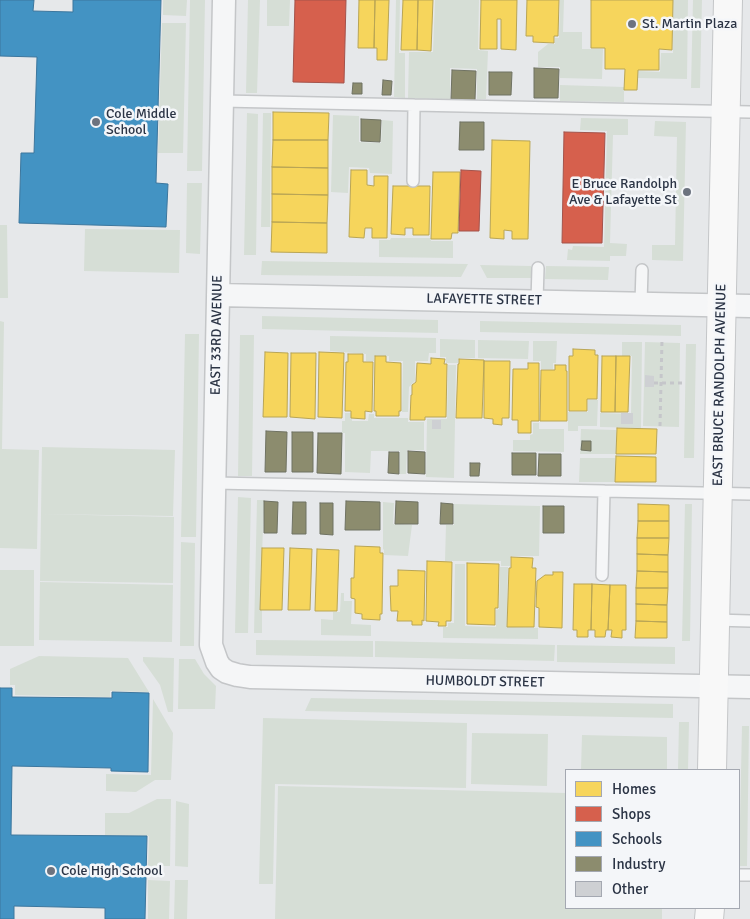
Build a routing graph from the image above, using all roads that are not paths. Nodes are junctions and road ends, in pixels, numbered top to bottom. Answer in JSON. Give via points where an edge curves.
{"nodes":[{"id":1,"x":224,"y":0,"type":"edge"},
{"id":2,"x":728,"y":0,"type":"edge"},
{"id":3,"x":222,"y":101,"type":"junction"},
{"id":4,"x":414,"y":105,"type":"junction"},
{"id":5,"x":738,"y":112,"type":"edge"},
{"id":6,"x":413,"y":181,"type":"dead end"},
{"id":7,"x":538,"y":268,"type":"dead end"},
{"id":8,"x":642,"y":270,"type":"dead end"},
{"id":9,"x":218,"y":295,"type":"junction"},
{"id":10,"x":537,"y":301,"type":"junction"},
{"id":11,"x":641,"y":303,"type":"junction"},
{"id":12,"x":722,"y":305,"type":"junction"},
{"id":13,"x":750,"y":306,"type":"edge"},
{"id":14,"x":214,"y":483,"type":"junction"},
{"id":15,"x":604,"y":492,"type":"junction"},
{"id":16,"x":718,"y":494,"type":"junction"},
{"id":17,"x":750,"y":494,"type":"edge"},
{"id":18,"x":602,"y":575,"type":"dead end"},
{"id":19,"x":715,"y":620,"type":"junction"},
{"id":20,"x":750,"y":621,"type":"edge"},
{"id":21,"x":221,"y":668,"type":"joint"},
{"id":22,"x":714,"y":686,"type":"junction"},
{"id":23,"x":750,"y":687,"type":"edge"},
{"id":24,"x":712,"y":769,"type":"edge"}],
"edges":[{"from":1,"to":3,"type":"street","name":"EAST 33RD AVENUE"},
{"from":2,"to":5,"type":"street","name":"EAST BRUCE RANDOLPH AVENUE"},
{"from":3,"to":4,"type":"lane"},
{"from":3,"to":9,"type":"street","name":"EAST 33RD AVENUE"},
{"from":4,"to":5,"type":"lane"},
{"from":4,"to":6,"type":"lane"},
{"from":5,"to":12,"type":"street","name":"EAST BRUCE RANDOLPH AVENUE"},
{"from":7,"to":10,"type":"lane"},
{"from":8,"to":11,"type":"lane"},
{"from":9,"to":10,"type":"street","name":"LAFAYETTE STREET"},
{"from":9,"to":14,"type":"street","name":"EAST 33RD AVENUE"},
{"from":10,"to":11,"type":"street","name":"LAFAYETTE STREET"},
{"from":11,"to":12,"type":"street","name":"LAFAYETTE STREET"},
{"from":12,"to":13,"type":"street","name":"LAFAYETTE STREET"},
{"from":12,"to":16,"type":"street","name":"EAST BRUCE RANDOLPH AVENUE"},
{"from":14,"to":15,"type":"lane"},
{"from":14,"to":21,"type":"street","name":"EAST 33RD AVENUE","via":[[211,645]]},
{"from":15,"to":16,"type":"lane"},
{"from":15,"to":18,"type":"lane"},
{"from":16,"to":17,"type":"lane"},
{"from":16,"to":19,"type":"street","name":"EAST BRUCE RANDOLPH AVENUE"},
{"from":19,"to":20,"type":"lane"},
{"from":19,"to":22,"type":"street","name":"EAST BRUCE RANDOLPH AVENUE"},
{"from":21,"to":22,"type":"street","name":"HUMBOLDT STREET","via":[[237,676],[250,677]]},
{"from":22,"to":23,"type":"street","name":"HUMBOLDT STREET"},
{"from":22,"to":24,"type":"street","name":"EAST BRUCE RANDOLPH AVENUE"}]}
